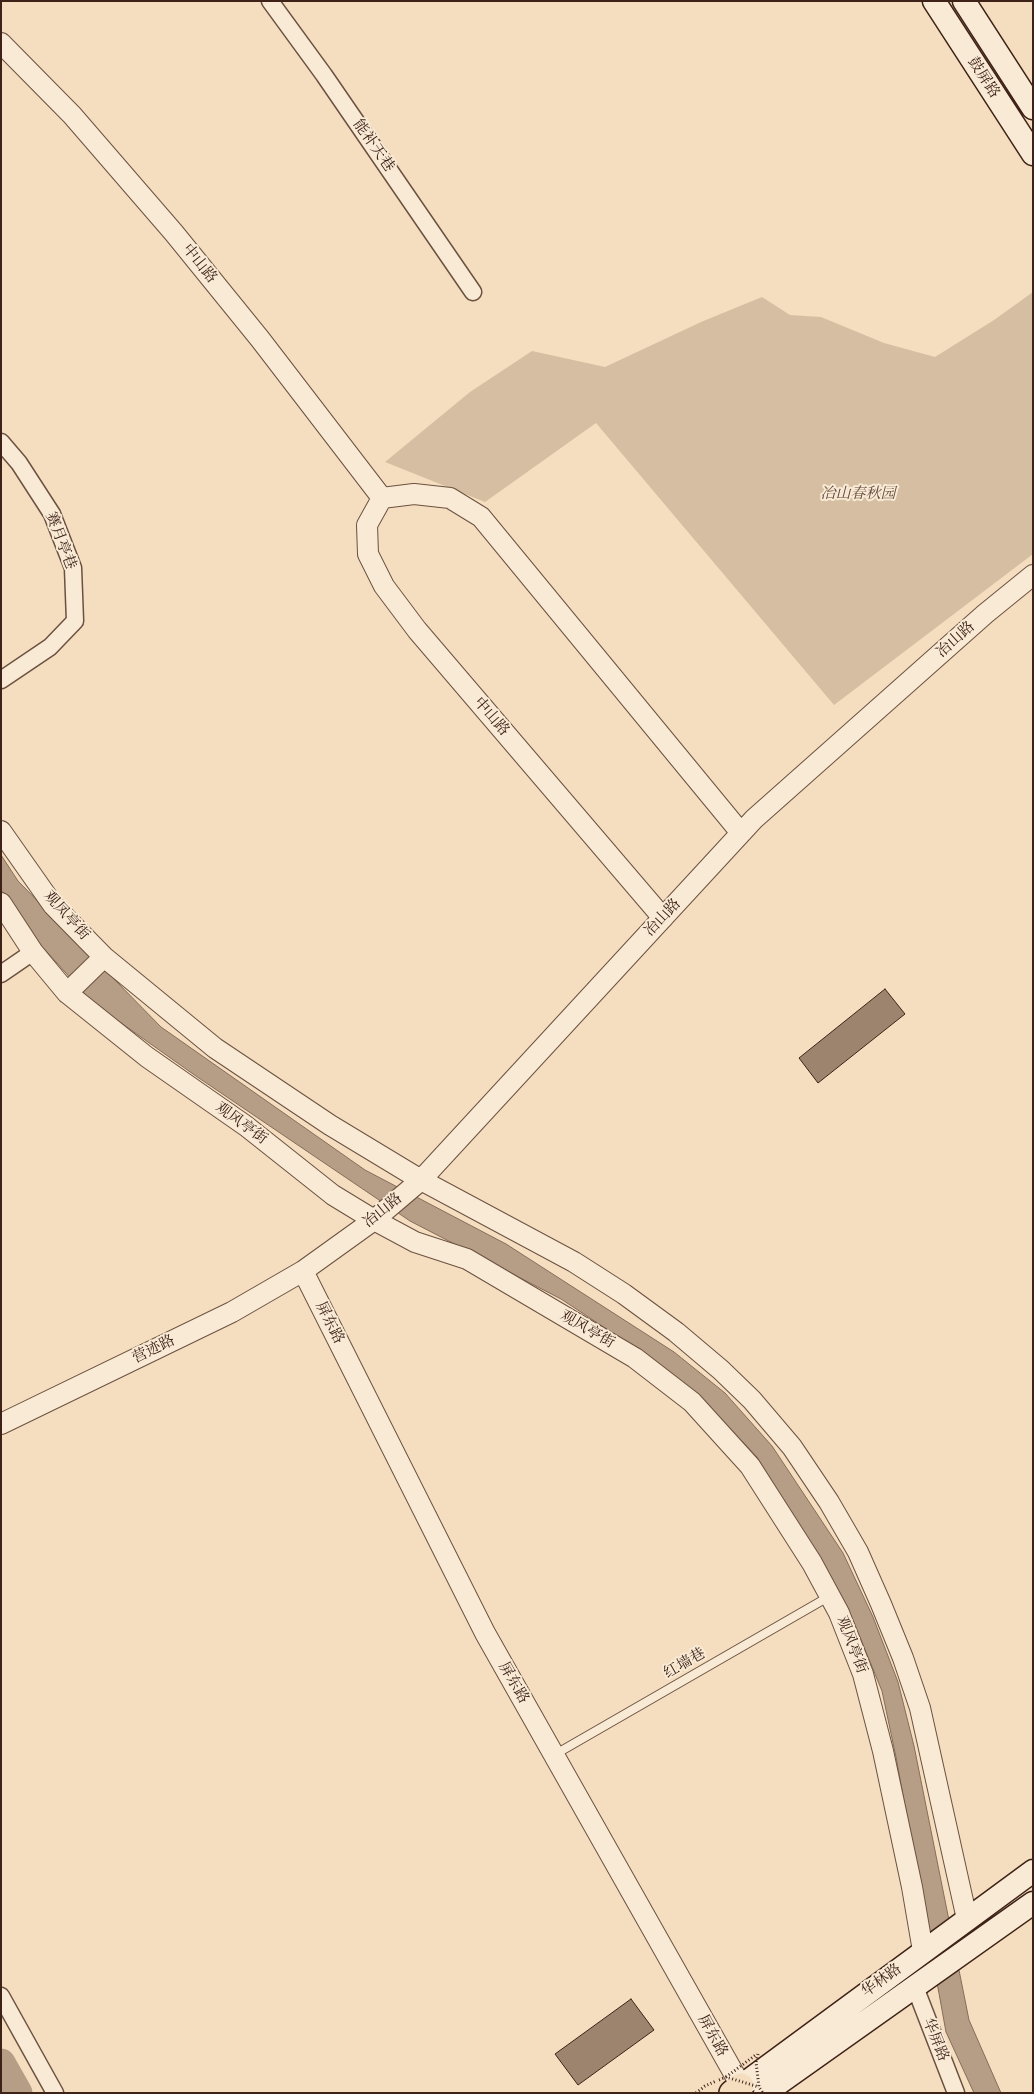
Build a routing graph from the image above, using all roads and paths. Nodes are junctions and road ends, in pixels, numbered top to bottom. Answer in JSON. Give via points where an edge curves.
{"nodes":[{"id":1,"x":270,"y":1,"type":"edge"},
{"id":2,"x":934,"y":1,"type":"edge"},
{"id":3,"x":964,"y":1,"type":"edge"},
{"id":4,"x":1,"y":43,"type":"edge"},
{"id":5,"x":1033,"y":108,"type":"edge"},
{"id":6,"x":1033,"y":154,"type":"edge"},
{"id":7,"x":473,"y":292,"type":"dead end"},
{"id":8,"x":1,"y":442,"type":"edge"},
{"id":9,"x":382,"y":498,"type":"junction"},
{"id":10,"x":1033,"y":575,"type":"edge"},
{"id":11,"x":1,"y":680,"type":"edge"},
{"id":12,"x":1,"y":831,"type":"edge"},
{"id":13,"x":741,"y":834,"type":"junction"},
{"id":14,"x":1,"y":902,"type":"edge"},
{"id":15,"x":663,"y":918,"type":"junction"},
{"id":16,"x":33,"y":952,"type":"junction"},
{"id":17,"x":104,"y":957,"type":"junction"},
{"id":18,"x":1,"y":974,"type":"edge"},
{"id":19,"x":67,"y":993,"type":"junction"},
{"id":20,"x":421,"y":1180,"type":"junction"},
{"id":21,"x":374,"y":1220,"type":"junction"},
{"id":22,"x":303,"y":1271,"type":"junction"},
{"id":23,"x":1,"y":1424,"type":"edge"},
{"id":24,"x":830,"y":1596,"type":"junction"},
{"id":25,"x":554,"y":1755,"type":"junction"},
{"id":26,"x":1033,"y":1871,"type":"edge"},
{"id":27,"x":1033,"y":1903,"type":"edge"},
{"id":28,"x":967,"y":1919,"type":"junction"},
{"id":29,"x":923,"y":1951,"type":"junction"},
{"id":30,"x":922,"y":1981,"type":"junction"},
{"id":31,"x":1,"y":1996,"type":"edge"},
{"id":32,"x":743,"y":2087,"type":"edge"},
{"id":33,"x":55,"y":2093,"type":"edge"},
{"id":34,"x":696,"y":2093,"type":"edge"},
{"id":35,"x":956,"y":2093,"type":"edge"}],
"edges":[{"from":1,"to":7,"type":"street","name":"能补天巷"},
{"from":2,"to":6,"type":"main road","name":"鼓屏路"},
{"from":3,"to":5,"type":"main road","name":"鼓屏路"},
{"from":4,"to":9,"type":"street","name":"中山路","via":[[72,115],[174,233]]},
{"from":8,"to":11,"type":"street","name":"赛月亭巷","via":[[52,514],[73,568],[75,621],[50,647]]},
{"from":9,"to":13,"type":"street","via":[[414,494],[450,498],[481,517]]},
{"from":9,"to":15,"type":"street","name":"中山路","via":[[368,525],[368,554],[384,586],[417,630]]},
{"from":10,"to":13,"type":"street","name":"冶山路","via":[[985,614]]},
{"from":12,"to":17,"type":"street","name":"观凤亭街","via":[[53,905]]},
{"from":13,"to":15,"type":"street","name":"冶山路"},
{"from":14,"to":16,"type":"street","name":"观风亭街"},
{"from":15,"to":20,"type":"street","name":"冶山路"},
{"from":16,"to":18,"type":"street"},
{"from":16,"to":19,"type":"street","name":"观风亭街"},
{"from":17,"to":19,"type":"street"},
{"from":17,"to":20,"type":"street","name":"观凤亭街","via":[[215,1048],[330,1125]]},
{"from":19,"to":21,"type":"street","name":"观风亭街","via":[[147,1057],[246,1126],[333,1194]]},
{"from":20,"to":21,"type":"street","name":"冶山路"},
{"from":20,"to":28,"type":"street","via":[[574,1262],[624,1294],[721,1370],[792,1447],[858,1552],[903,1658],[922,1717]]},
{"from":21,"to":22,"type":"street","name":"冶山路"},
{"from":21,"to":24,"type":"street","name":"观风亭街","via":[[414,1242],[467,1259],[636,1358],[692,1402],[750,1466]]},
{"from":22,"to":23,"type":"street","name":"营迹路","via":[[232,1312]]},
{"from":22,"to":25,"type":"street","name":"屏东路","via":[[485,1633]]},
{"from":24,"to":25,"type":"lane","name":"红墙巷"},
{"from":24,"to":29,"type":"street","name":"观风亭街","via":[[863,1674],[873,1712]]},
{"from":25,"to":32,"type":"street","name":"屏东路"},
{"from":26,"to":28,"type":"main road","name":"华林路"},
{"from":27,"to":30,"type":"main road","name":"华林路"},
{"from":28,"to":29,"type":"main road","name":"华林路"},
{"from":29,"to":32,"type":"main road","name":"华林路"},
{"from":30,"to":32,"type":"main road","name":"华林路"},
{"from":30,"to":35,"type":"street","name":"华屏路"},
{"from":31,"to":33,"type":"street"},
{"from":32,"to":32,"type":"path","bridge":true,"via":[[756,2062],[758,2054]]},
{"from":32,"to":34,"type":"path","via":[[704,2086]]}]}
